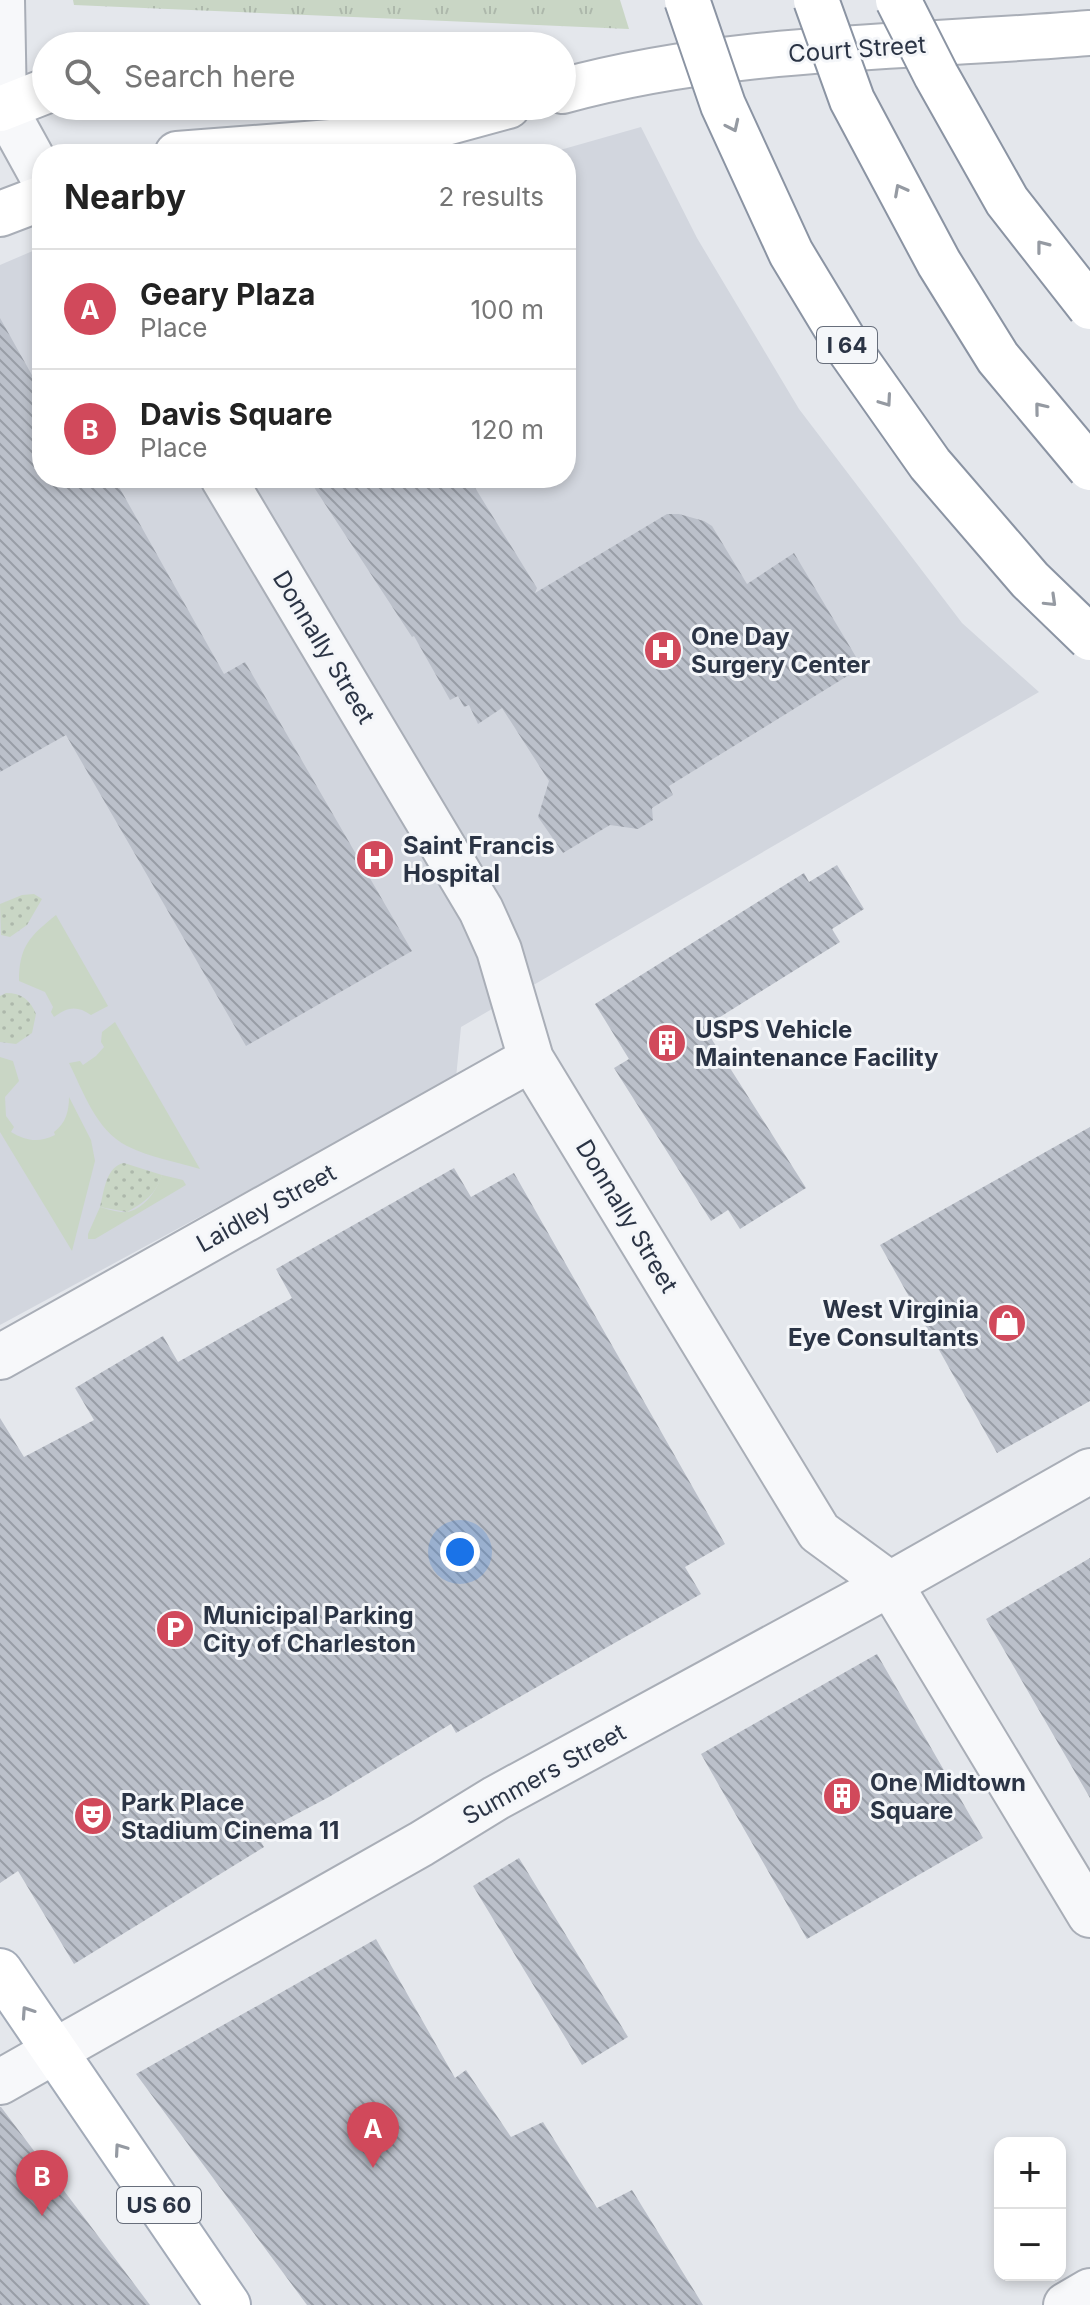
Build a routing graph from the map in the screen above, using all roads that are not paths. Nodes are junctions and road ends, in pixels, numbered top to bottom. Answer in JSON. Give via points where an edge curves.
{"nodes":[{"id":1,"x":2,"y":0,"type":"edge"},
{"id":2,"x":687,"y":0,"type":"edge"},
{"id":3,"x":816,"y":0,"type":"edge"},
{"id":4,"x":898,"y":0,"type":"edge"},
{"id":5,"x":1090,"y":33,"type":"edge"},
{"id":6,"x":576,"y":72,"type":"edge"},
{"id":7,"x":624,"y":74,"type":"junction"},
{"id":8,"x":576,"y":87,"type":"edge"},
{"id":9,"x":32,"y":96,"type":"edge"},
{"id":10,"x":2,"y":108,"type":"edge"},
{"id":11,"x":457,"y":120,"type":"edge"},
{"id":12,"x":305,"y":144,"type":"edge"},
{"id":13,"x":32,"y":159,"type":"edge"},
{"id":14,"x":32,"y":202,"type":"edge"},
{"id":15,"x":0,"y":214,"type":"edge"},
{"id":16,"x":1090,"y":307,"type":"edge"},
{"id":17,"x":1090,"y":468,"type":"edge"},
{"id":18,"x":229,"y":488,"type":"edge"},
{"id":19,"x":1090,"y":638,"type":"edge"},
{"id":20,"x":531,"y":1059,"type":"junction"},
{"id":21,"x":0,"y":1357,"type":"edge"},
{"id":22,"x":1090,"y":1471,"type":"edge"},
{"id":23,"x":890,"y":1584,"type":"junction"},
{"id":24,"x":1076,"y":1864,"type":"edge"},
{"id":25,"x":1090,"y":1915,"type":"edge"},
{"id":26,"x":0,"y":1971,"type":"edge"},
{"id":27,"x":54,"y":2053,"type":"junction"},
{"id":28,"x":0,"y":2082,"type":"edge"},
{"id":29,"x":1090,"y":2291,"type":"edge"},
{"id":30,"x":228,"y":2305,"type":"edge"},
{"id":31,"x":1066,"y":2305,"type":"edge"}],
"edges":[{"from":1,"to":10,"type":"street"},
{"from":2,"to":19,"type":"main road","number":"I 64","one_way":true,"bridge":true,"via":[[723,105],[785,239],[849,349],[930,464],[1030,580]]},
{"from":17,"to":3,"type":"main road","one_way":true,"bridge":true,"via":[[998,358],[939,263],[852,100]]},
{"from":16,"to":4,"type":"main road","one_way":true,"bridge":true,"via":[[1007,201]]},
{"from":5,"to":7,"type":"main road","name":"Court Street","via":[[792,53]]},
{"from":6,"to":7,"type":"main road","name":"Court Street"},
{"from":7,"to":8,"type":"main road","name":"Court Street"},
{"from":9,"to":10,"type":"main road"},
{"from":10,"to":13,"type":"street"},
{"from":11,"to":12,"type":"main road","via":[[394,137]]},
{"from":14,"to":15,"type":"main road"},
{"from":18,"to":20,"type":"street","name":"Donnally Street","via":[[481,910],[499,950]]},
{"from":20,"to":21,"type":"street","name":"Laidley Street"},
{"from":20,"to":23,"type":"street","name":"Donnally Street","via":[[819,1532]]},
{"from":22,"to":23,"type":"street","name":"Summers Street"},
{"from":23,"to":24,"type":"street","name":"Donnally Street"},
{"from":23,"to":27,"type":"street","name":"Summers Street","via":[[496,1798]]},
{"from":24,"to":25,"type":"street","name":"Donnally Street"},
{"from":27,"to":26,"type":"main road","number":"US 60","one_way":true},
{"from":27,"to":28,"type":"street","name":"Summers Street"},
{"from":30,"to":27,"type":"main road","number":"US 60","one_way":true},
{"from":29,"to":31,"type":"street"}]}
